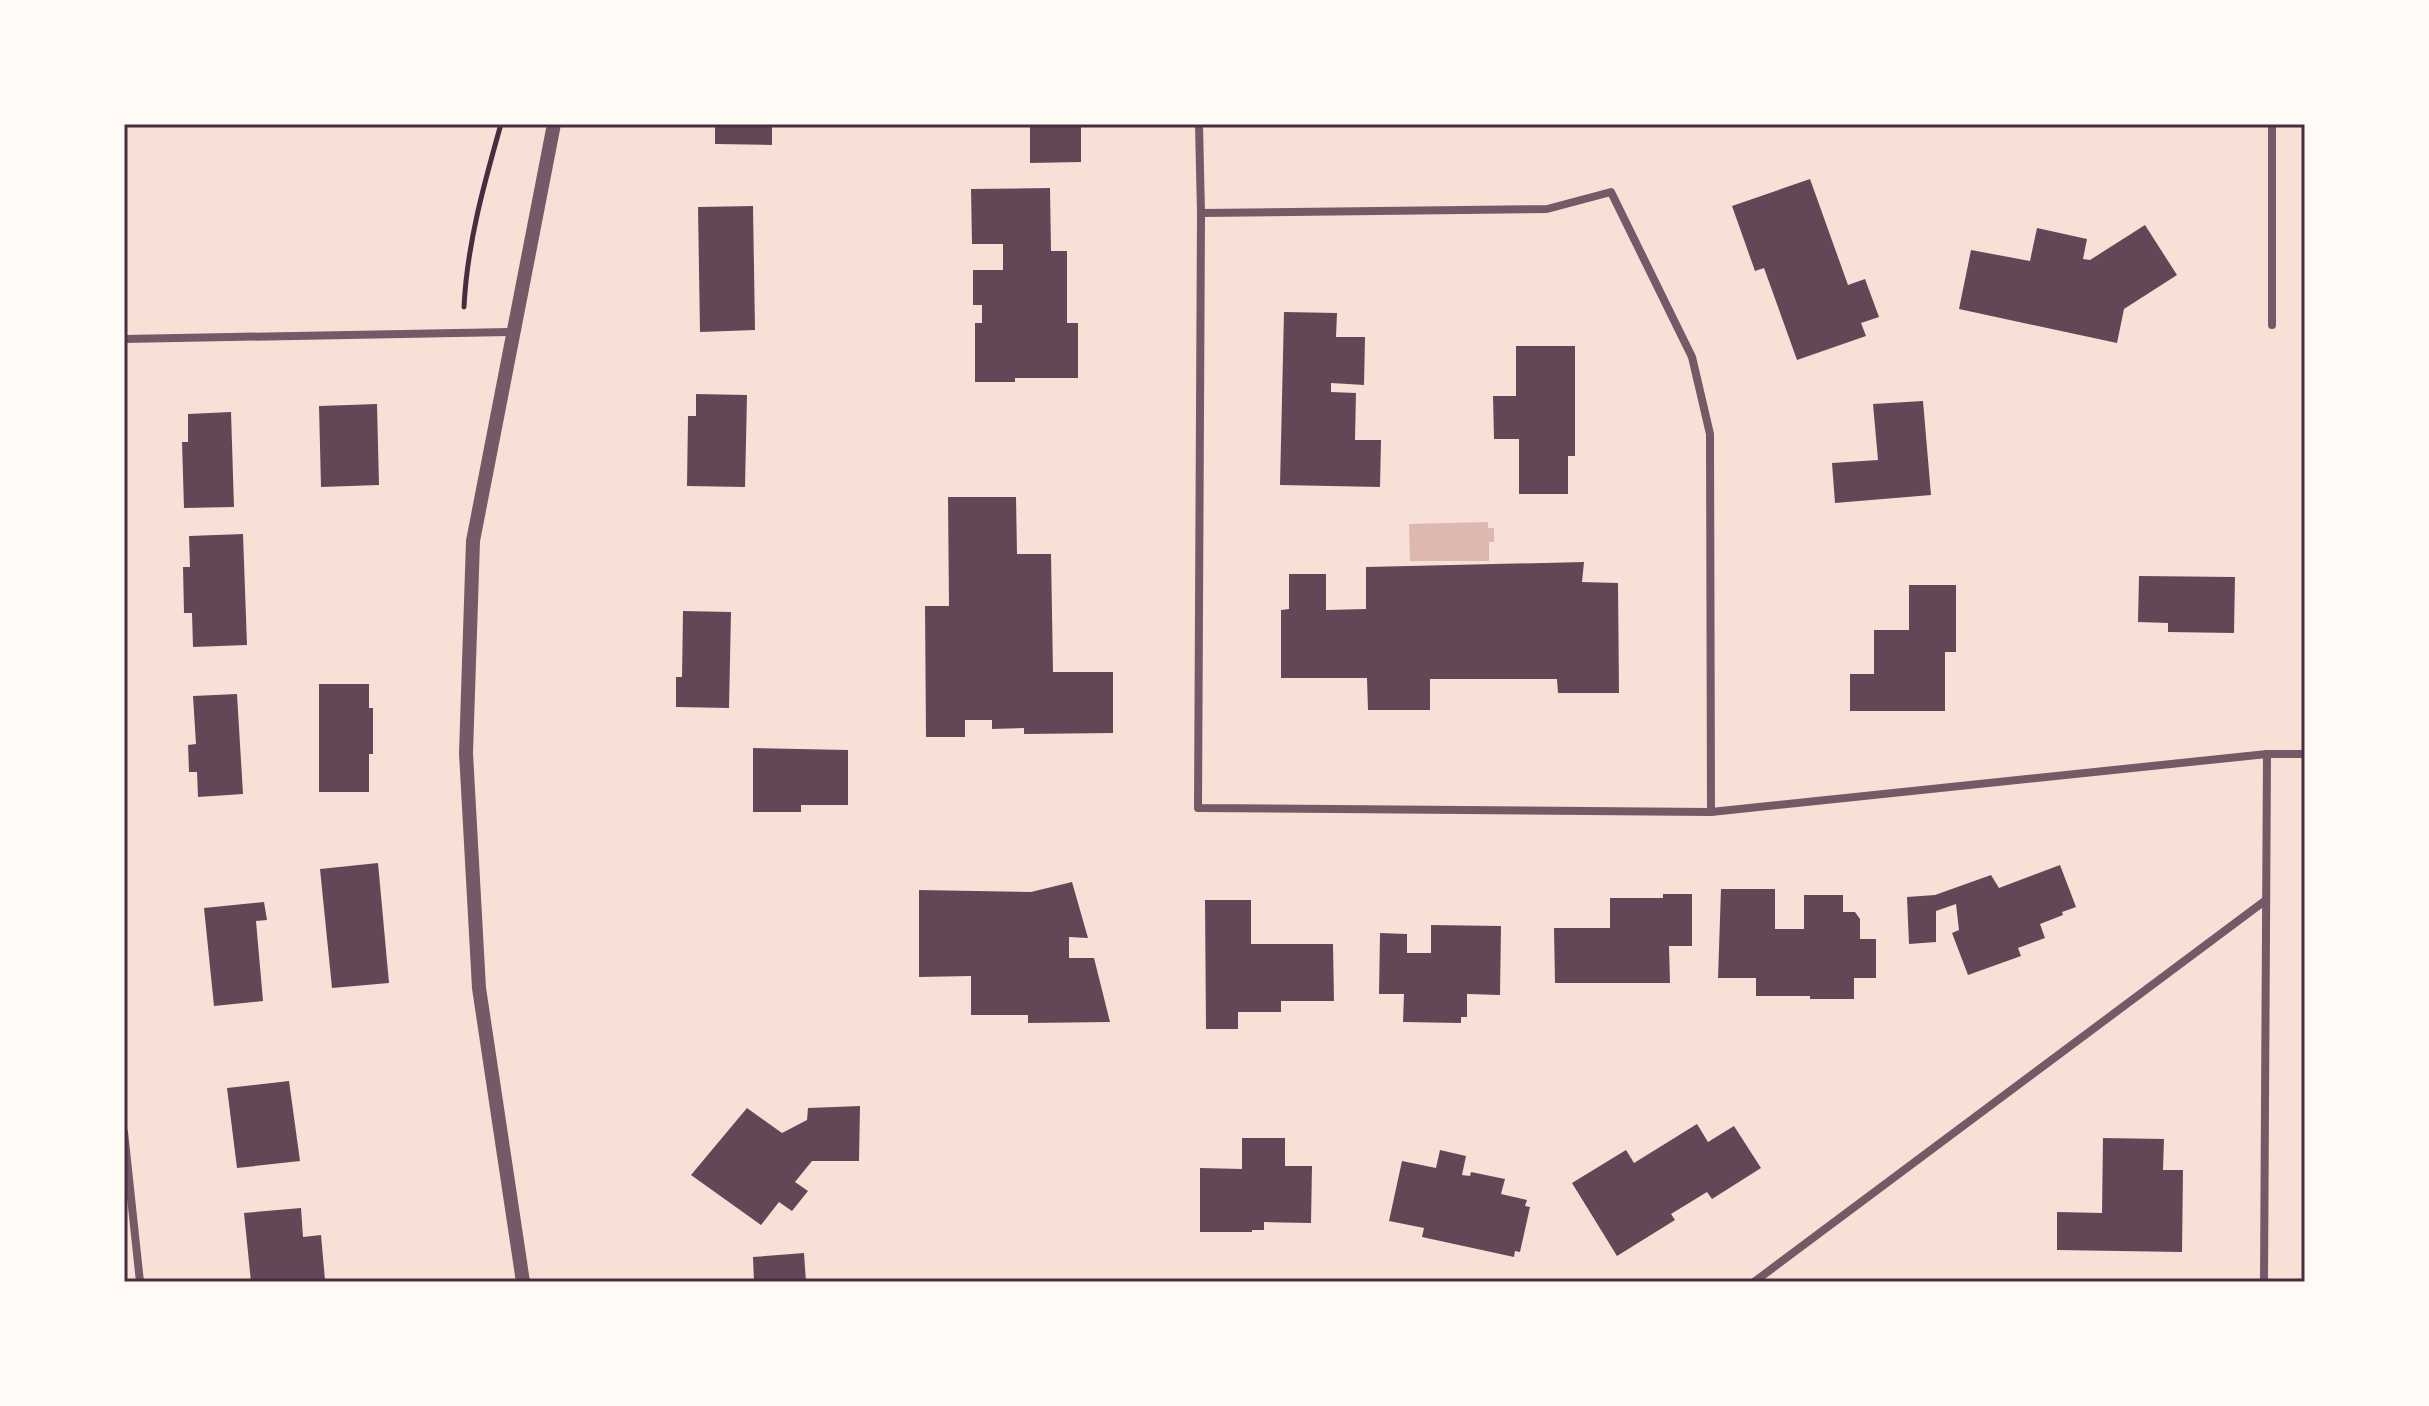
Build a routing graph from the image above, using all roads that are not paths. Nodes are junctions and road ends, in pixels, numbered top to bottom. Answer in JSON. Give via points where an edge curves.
{"nodes":[{"id":1,"x":554,"y":124,"type":"edge"},
{"id":2,"x":1199,"y":124,"type":"edge"},
{"id":3,"x":2272,"y":124,"type":"edge"},
{"id":4,"x":1201,"y":213,"type":"junction"},
{"id":5,"x":2272,"y":325,"type":"dead end"},
{"id":6,"x":512,"y":332,"type":"junction"},
{"id":7,"x":124,"y":339,"type":"edge"},
{"id":8,"x":2267,"y":754,"type":"junction"},
{"id":9,"x":2305,"y":754,"type":"edge"},
{"id":10,"x":1711,"y":812,"type":"junction"},
{"id":11,"x":2266,"y":900,"type":"junction"},
{"id":12,"x":124,"y":1132,"type":"edge"},
{"id":13,"x":140,"y":1282,"type":"edge"},
{"id":14,"x":523,"y":1282,"type":"edge"},
{"id":15,"x":1754,"y":1282,"type":"edge"},
{"id":16,"x":2264,"y":1282,"type":"edge"}],
"edges":[{"from":1,"to":6,"type":"street"},
{"from":2,"to":4,"type":"street"},
{"from":3,"to":5,"type":"street"},
{"from":4,"to":10,"type":"street","via":[[1547,209],[1611,192],[1692,357],[1710,434]]},
{"from":4,"to":10,"type":"street","via":[[1198,808]]},
{"from":6,"to":7,"type":"street"},
{"from":6,"to":14,"type":"street","via":[[473,541],[466,753],[479,988]]},
{"from":8,"to":9,"type":"street"},
{"from":8,"to":10,"type":"street"},
{"from":8,"to":11,"type":"street"},
{"from":11,"to":15,"type":"street"},
{"from":11,"to":16,"type":"street"},
{"from":12,"to":13,"type":"street"}]}
